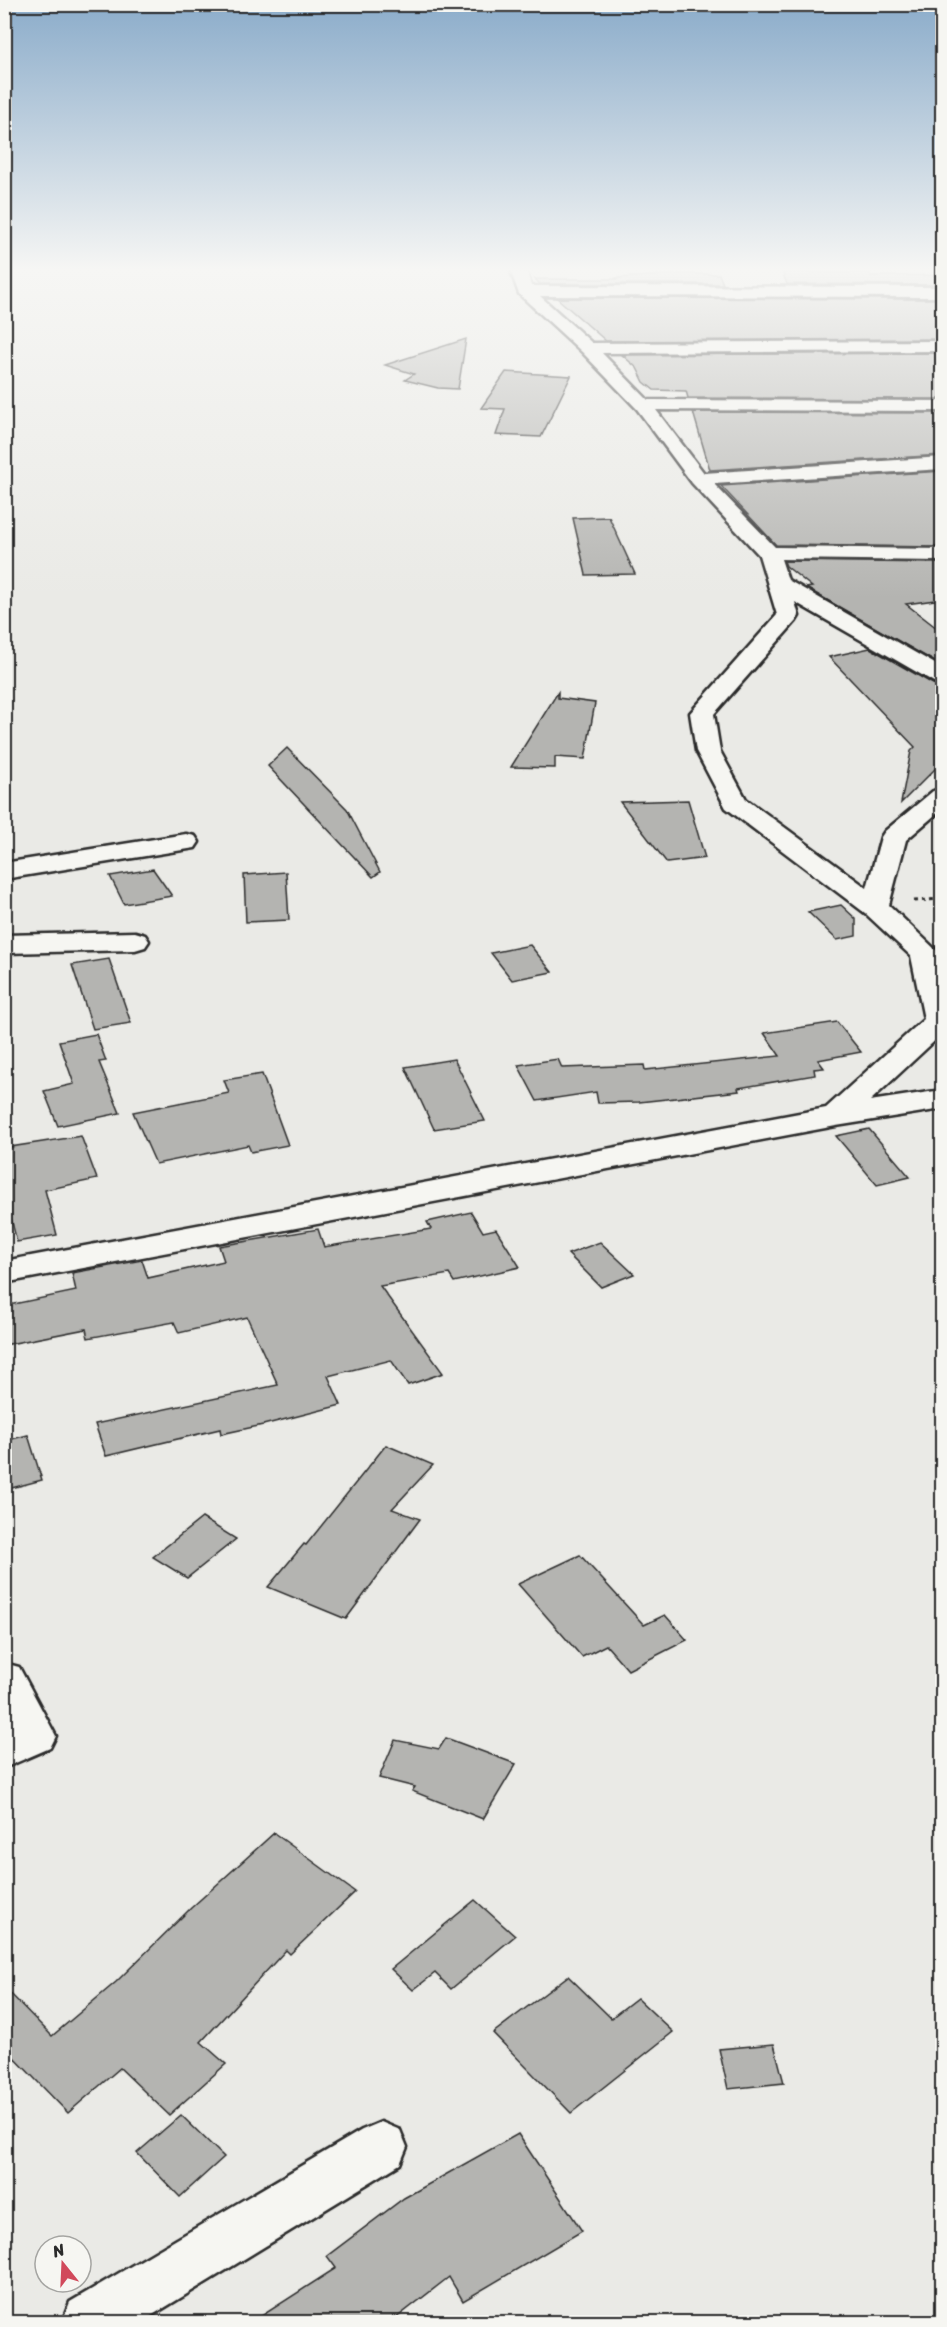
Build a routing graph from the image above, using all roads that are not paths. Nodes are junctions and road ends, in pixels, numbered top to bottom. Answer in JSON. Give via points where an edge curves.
{"nodes":[{"id":1,"x":620,"y":381,"type":"edge"},
{"id":2,"x":644,"y":405,"type":"junction"},
{"id":3,"x":942,"y":406,"type":"edge"},
{"id":4,"x":942,"y":463,"type":"edge"},
{"id":5,"x":699,"y":479,"type":"junction"},
{"id":6,"x":769,"y":553,"type":"junction"},
{"id":7,"x":942,"y":555,"type":"edge"},
{"id":8,"x":779,"y":584,"type":"junction"},
{"id":9,"x":942,"y":677,"type":"edge"},
{"id":10,"x":942,"y":796,"type":"edge"},
{"id":11,"x":186,"y":842,"type":"dead end"},
{"id":12,"x":4,"y":871,"type":"edge"},
{"id":13,"x":875,"y":907,"type":"junction"},
{"id":14,"x":135,"y":941,"type":"dead end"},
{"id":15,"x":4,"y":944,"type":"edge"},
{"id":16,"x":942,"y":1100,"type":"edge"},
{"id":17,"x":836,"y":1116,"type":"junction"},
{"id":18,"x":4,"y":1272,"type":"edge"},
{"id":19,"x":4,"y":1679,"type":"edge"},
{"id":20,"x":4,"y":1750,"type":"edge"},
{"id":21,"x":381,"y":2147,"type":"dead end"},
{"id":22,"x":90,"y":2322,"type":"edge"}],
"edges":[{"from":1,"to":2,"type":"street"},
{"from":2,"to":3,"type":"street"},
{"from":2,"to":5,"type":"street"},
{"from":4,"to":5,"type":"street"},
{"from":5,"to":6,"type":"street"},
{"from":6,"to":7,"type":"street"},
{"from":6,"to":8,"type":"street"},
{"from":8,"to":9,"type":"street"},
{"from":8,"to":13,"type":"street","via":[[788,616],[702,713],[708,751],[735,803]]},
{"from":10,"to":13,"type":"street","via":[[894,837]]},
{"from":11,"to":12,"type":"street"},
{"from":13,"to":17,"type":"street","via":[[925,952],[939,1021]]},
{"from":14,"to":15,"type":"street"},
{"from":16,"to":17,"type":"street"},
{"from":17,"to":18,"type":"street"},
{"from":19,"to":20,"type":"street","via":[[34,1736]]},
{"from":21,"to":22,"type":"street"}]}
